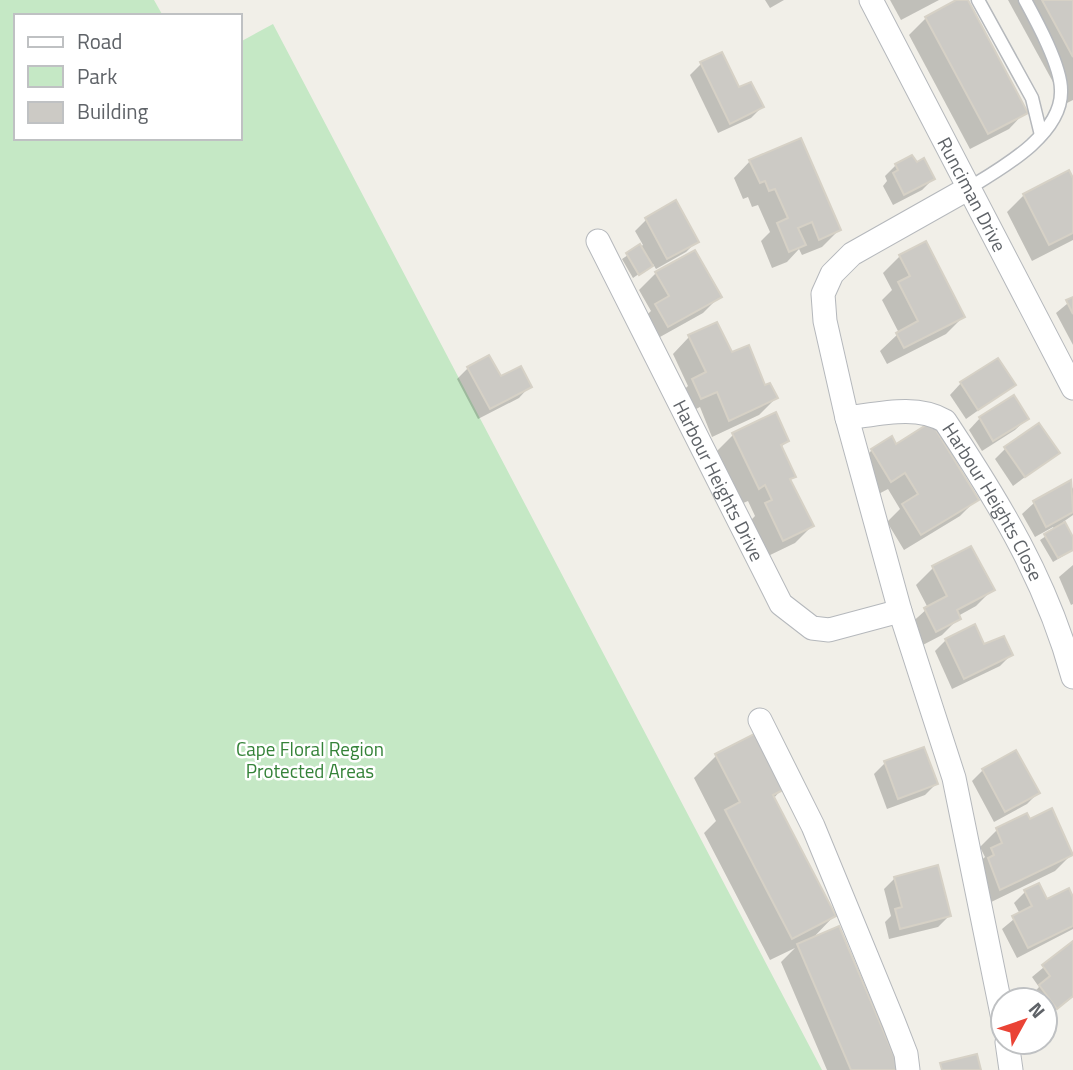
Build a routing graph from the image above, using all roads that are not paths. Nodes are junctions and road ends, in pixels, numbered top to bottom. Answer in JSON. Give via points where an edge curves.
{"nodes":[{"id":1,"x":872,"y":0,"type":"edge"},
{"id":2,"x":978,"y":0,"type":"edge"},
{"id":3,"x":1025,"y":0,"type":"edge"},
{"id":4,"x":1041,"y":135,"type":"junction"},
{"id":5,"x":969,"y":188,"type":"junction"},
{"id":6,"x":598,"y":241,"type":"dead end"},
{"id":7,"x":1073,"y":388,"type":"edge"},
{"id":8,"x":847,"y":418,"type":"junction"},
{"id":9,"x":900,"y":611,"type":"junction"},
{"id":10,"x":1073,"y":677,"type":"edge"},
{"id":11,"x":760,"y":720,"type":"dead end"},
{"id":12,"x":996,"y":986,"type":"edge"},
{"id":13,"x":908,"y":1070,"type":"edge"}],
"edges":[{"from":1,"to":5,"type":"street","name":"Runciman Drive"},
{"from":2,"to":4,"type":"lane","via":[[1032,98]]},
{"from":3,"to":4,"type":"lane","via":[[1062,89],[1056,113]]},
{"from":4,"to":5,"type":"lane","via":[[1022,155]]},
{"from":5,"to":7,"type":"street","name":"Runciman Drive"},
{"from":5,"to":8,"type":"street","via":[[861,248],[832,274],[822,294]]},
{"from":6,"to":9,"type":"street","name":"Harbour Heights Drive","via":[[780,604],[812,628],[829,629]]},
{"from":8,"to":9,"type":"street"},
{"from":8,"to":10,"type":"street","name":"Harbour Heights Close","via":[[907,411],[932,413],[945,421],[1013,528],[1041,586]]},
{"from":9,"to":12,"type":"street","via":[[954,778]]},
{"from":11,"to":13,"type":"street","via":[[813,826],[894,1023]]}]}
